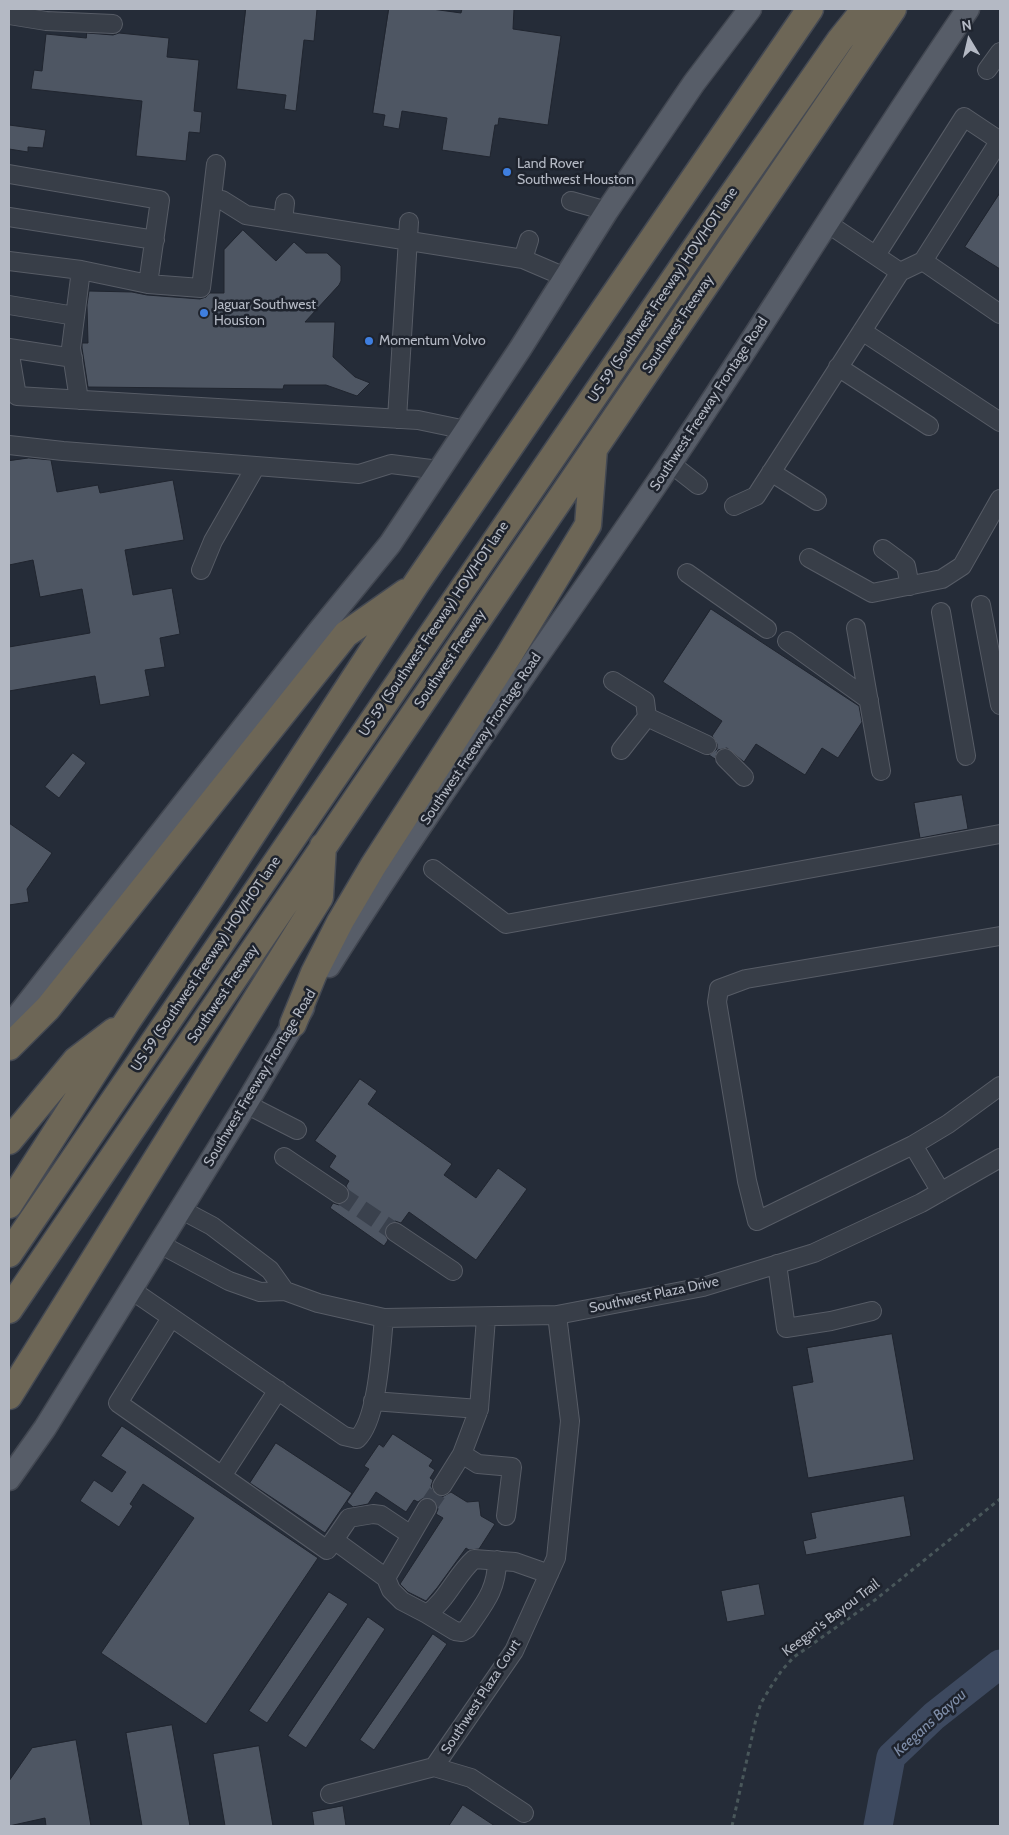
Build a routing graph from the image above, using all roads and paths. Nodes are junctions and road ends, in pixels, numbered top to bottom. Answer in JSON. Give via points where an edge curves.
{"nodes":[{"id":1,"x":750,"y":9,"type":"edge"},
{"id":2,"x":810,"y":9,"type":"edge"},
{"id":3,"x":859,"y":9,"type":"edge"},
{"id":4,"x":865,"y":9,"type":"edge"},
{"id":5,"x":893,"y":9,"type":"edge"},
{"id":6,"x":968,"y":9,"type":"edge"},
{"id":7,"x":9,"y":15,"type":"edge"},
{"id":8,"x":114,"y":24,"type":"dead end"},
{"id":9,"x":840,"y":40,"type":"junction"},
{"id":10,"x":1000,"y":52,"type":"edge"},
{"id":11,"x":987,"y":70,"type":"dead end"},
{"id":12,"x":1000,"y":140,"type":"edge"},
{"id":13,"x":216,"y":164,"type":"dead end"},
{"id":14,"x":9,"y":174,"type":"edge"},
{"id":15,"x":212,"y":198,"type":"junction"},
{"id":16,"x":572,"y":201,"type":"dead end"},
{"id":17,"x":285,"y":203,"type":"dead end"},
{"id":18,"x":607,"y":212,"type":"junction"},
{"id":19,"x":9,"y":217,"type":"edge"},
{"id":20,"x":283,"y":221,"type":"junction"},
{"id":21,"x":409,"y":222,"type":"dead end"},
{"id":22,"x":827,"y":224,"type":"junction"},
{"id":23,"x":154,"y":240,"type":"junction"},
{"id":24,"x":529,"y":240,"type":"dead end"},
{"id":25,"x":408,"y":241,"type":"junction"},
{"id":26,"x":876,"y":255,"type":"junction"},
{"id":27,"x":523,"y":260,"type":"junction"},
{"id":28,"x":9,"y":261,"type":"edge"},
{"id":29,"x":923,"y":261,"type":"junction"},
{"id":30,"x":81,"y":270,"type":"junction"},
{"id":31,"x":900,"y":272,"type":"junction"},
{"id":32,"x":565,"y":277,"type":"junction"},
{"id":33,"x":148,"y":284,"type":"junction"},
{"id":34,"x":9,"y":306,"type":"edge"},
{"id":35,"x":1000,"y":314,"type":"edge"},
{"id":36,"x":75,"y":316,"type":"junction"},
{"id":37,"x":862,"y":331,"type":"junction"},
{"id":38,"x":9,"y":349,"type":"edge"},
{"id":39,"x":73,"y":358,"type":"junction"},
{"id":40,"x":838,"y":367,"type":"junction"},
{"id":41,"x":79,"y":400,"type":"junction"},
{"id":42,"x":397,"y":419,"type":"junction"},
{"id":43,"x":1000,"y":422,"type":"edge"},
{"id":44,"x":929,"y":426,"type":"dead end"},
{"id":45,"x":466,"y":430,"type":"junction"},
{"id":46,"x":9,"y":445,"type":"edge"},
{"id":47,"x":594,"y":449,"type":"junction"},
{"id":48,"x":670,"y":463,"type":"junction"},
{"id":49,"x":256,"y":466,"type":"junction"},
{"id":50,"x":439,"y":470,"type":"junction"},
{"id":51,"x":771,"y":472,"type":"junction"},
{"id":52,"x":698,"y":485,"type":"dead end"},
{"id":53,"x":1000,"y":499,"type":"edge"},
{"id":54,"x":817,"y":501,"type":"dead end"},
{"id":55,"x":734,"y":506,"type":"dead end"},
{"id":56,"x":883,"y":549,"type":"dead end"},
{"id":57,"x":809,"y":558,"type":"dead end"},
{"id":58,"x":201,"y":570,"type":"dead end"},
{"id":59,"x":687,"y":573,"type":"dead end"},
{"id":60,"x":416,"y":584,"type":"junction"},
{"id":61,"x":910,"y":586,"type":"junction"},
{"id":62,"x":981,"y":605,"type":"dead end"},
{"id":63,"x":941,"y":612,"type":"dead end"},
{"id":64,"x":856,"y":628,"type":"dead end"},
{"id":65,"x":767,"y":629,"type":"dead end"},
{"id":66,"x":787,"y":641,"type":"dead end"},
{"id":67,"x":613,"y":681,"type":"dead end"},
{"id":68,"x":869,"y":700,"type":"junction"},
{"id":69,"x":1000,"y":705,"type":"edge"},
{"id":70,"x":647,"y":717,"type":"junction"},
{"id":71,"x":706,"y":745,"type":"dead end"},
{"id":72,"x":621,"y":750,"type":"dead end"},
{"id":73,"x":966,"y":756,"type":"dead end"},
{"id":74,"x":725,"y":758,"type":"dead end"},
{"id":75,"x":882,"y":771,"type":"dead end"},
{"id":76,"x":744,"y":777,"type":"dead end"},
{"id":77,"x":1000,"y":834,"type":"edge"},
{"id":78,"x":324,"y":845,"type":"junction"},
{"id":79,"x":433,"y":869,"type":"dead end"},
{"id":80,"x":1000,"y":936,"type":"edge"},
{"id":81,"x":128,"y":1020,"type":"junction"},
{"id":82,"x":292,"y":1024,"type":"junction"},
{"id":83,"x":9,"y":1041,"type":"edge"},
{"id":84,"x":9,"y":1047,"type":"edge"},
{"id":85,"x":1000,"y":1086,"type":"edge"},
{"id":86,"x":246,"y":1104,"type":"junction"},
{"id":87,"x":297,"y":1130,"type":"dead end"},
{"id":88,"x":9,"y":1141,"type":"edge"},
{"id":89,"x":913,"y":1145,"type":"junction"},
{"id":90,"x":284,"y":1157,"type":"dead end"},
{"id":91,"x":1000,"y":1158,"type":"edge"},
{"id":92,"x":941,"y":1192,"type":"junction"},
{"id":93,"x":339,"y":1194,"type":"tunnel mouth"},
{"id":94,"x":9,"y":1205,"type":"edge"},
{"id":95,"x":180,"y":1209,"type":"junction"},
{"id":96,"x":395,"y":1232,"type":"tunnel mouth"},
{"id":97,"x":158,"y":1243,"type":"junction"},
{"id":98,"x":9,"y":1254,"type":"edge"},
{"id":99,"x":777,"y":1264,"type":"junction"},
{"id":100,"x":453,"y":1271,"type":"dead end"},
{"id":101,"x":130,"y":1289,"type":"junction"},
{"id":102,"x":285,"y":1290,"type":"junction"},
{"id":103,"x":9,"y":1310,"type":"edge"},
{"id":104,"x":872,"y":1311,"type":"dead end"},
{"id":105,"x":557,"y":1315,"type":"junction"},
{"id":106,"x":171,"y":1318,"type":"junction"},
{"id":107,"x":384,"y":1318,"type":"junction"},
{"id":108,"x":486,"y":1318,"type":"junction"},
{"id":109,"x":278,"y":1390,"type":"junction"},
{"id":110,"x":9,"y":1396,"type":"edge"},
{"id":111,"x":373,"y":1401,"type":"junction"},
{"id":112,"x":479,"y":1409,"type":"junction"},
{"id":113,"x":462,"y":1454,"type":"junction"},
{"id":114,"x":222,"y":1476,"type":"junction"},
{"id":115,"x":9,"y":1479,"type":"edge"},
{"id":116,"x":442,"y":1486,"type":"tunnel mouth"},
{"id":117,"x":1000,"y":1499,"type":"edge"},
{"id":118,"x":427,"y":1508,"type":"tunnel mouth"},
{"id":119,"x":506,"y":1516,"type":"dead end"},
{"id":120,"x":411,"y":1534,"type":"junction"},
{"id":121,"x":334,"y":1540,"type":"junction"},
{"id":122,"x":497,"y":1560,"type":"junction"},
{"id":123,"x":549,"y":1574,"type":"junction"},
{"id":124,"x":386,"y":1578,"type":"junction"},
{"id":125,"x":427,"y":1614,"type":"junction"},
{"id":126,"x":434,"y":1768,"type":"junction"},
{"id":127,"x":330,"y":1794,"type":"dead end"},
{"id":128,"x":524,"y":1813,"type":"dead end"},
{"id":129,"x":732,"y":1826,"type":"edge"}],
"edges":[{"from":1,"to":18,"type":"main road","via":[[694,83]]},
{"from":2,"to":60,"type":"highway"},
{"from":3,"to":9,"type":"highway"},
{"from":4,"to":9,"type":"highway","name":"US 59 (Southwest Freeway) HOV/HOT lane"},
{"from":5,"to":47,"type":"highway","name":"Southwest Freeway"},
{"from":6,"to":22,"type":"main road","name":"Southwest Freeway Frontage Road"},
{"from":7,"to":8,"type":"street","via":[[46,21]]},
{"from":9,"to":98,"type":"highway","name":"US 59 (Southwest Freeway) HOV/HOT lane","via":[[708,228]]},
{"from":10,"to":11,"type":"street"},
{"from":12,"to":26,"type":"street","via":[[964,117]]},
{"from":12,"to":29,"type":"street"},
{"from":13,"to":15,"type":"street"},
{"from":14,"to":23,"type":"street","via":[[160,200]]},
{"from":15,"to":20,"type":"street","via":[[222,200],[246,215]]},
{"from":15,"to":33,"type":"street","via":[[202,288]]},
{"from":16,"to":18,"type":"street"},
{"from":17,"to":20,"type":"street"},
{"from":18,"to":32,"type":"main road"},
{"from":19,"to":23,"type":"street"},
{"from":20,"to":25,"type":"street"},
{"from":21,"to":25,"type":"street"},
{"from":22,"to":26,"type":"street"},
{"from":22,"to":48,"type":"main road","name":"Southwest Freeway Frontage Road"},
{"from":23,"to":33,"type":"street"},
{"from":24,"to":27,"type":"street"},
{"from":25,"to":27,"type":"street"},
{"from":25,"to":42,"type":"street"},
{"from":26,"to":31,"type":"street"},
{"from":27,"to":32,"type":"street"},
{"from":28,"to":30,"type":"street"},
{"from":29,"to":31,"type":"street"},
{"from":29,"to":35,"type":"street"},
{"from":30,"to":33,"type":"street"},
{"from":30,"to":36,"type":"street"},
{"from":31,"to":37,"type":"street"},
{"from":32,"to":45,"type":"main road"},
{"from":34,"to":36,"type":"street"},
{"from":36,"to":39,"type":"street"},
{"from":37,"to":40,"type":"street"},
{"from":37,"to":43,"type":"street"},
{"from":38,"to":39,"type":"street"},
{"from":38,"to":41,"type":"street","via":[[17,396]]},
{"from":39,"to":41,"type":"street"},
{"from":40,"to":44,"type":"street"},
{"from":40,"to":51,"type":"street"},
{"from":41,"to":42,"type":"street"},
{"from":42,"to":45,"type":"street"},
{"from":45,"to":50,"type":"main road"},
{"from":46,"to":49,"type":"street"},
{"from":47,"to":78,"type":"highway","name":"Southwest Freeway"},
{"from":47,"to":82,"type":"highway","via":[[588,525],[368,874],[314,973]]},
{"from":48,"to":52,"type":"street"},
{"from":48,"to":82,"type":"main road","name":"Southwest Freeway Frontage Road","via":[[522,677]]},
{"from":49,"to":50,"type":"street","via":[[359,474],[390,464]]},
{"from":49,"to":58,"type":"street","via":[[213,541]]},
{"from":50,"to":83,"type":"main road","via":[[390,544],[19,1014]]},
{"from":51,"to":54,"type":"street"},
{"from":51,"to":55,"type":"street","via":[[756,496]]},
{"from":53,"to":61,"type":"street","via":[[962,566],[942,579]]},
{"from":56,"to":61,"type":"street","via":[[906,566]]},
{"from":57,"to":61,"type":"street","via":[[872,593]]},
{"from":59,"to":65,"type":"street"},
{"from":60,"to":81,"type":"highway"},
{"from":60,"to":84,"type":"highway","via":[[346,634],[48,1008]]},
{"from":62,"to":69,"type":"street"},
{"from":63,"to":73,"type":"street"},
{"from":64,"to":68,"type":"street"},
{"from":66,"to":68,"type":"street"},
{"from":67,"to":70,"type":"street","via":[[645,702]]},
{"from":68,"to":75,"type":"street"},
{"from":70,"to":71,"type":"street"},
{"from":70,"to":72,"type":"street"},
{"from":74,"to":76,"type":"street"},
{"from":77,"to":79,"type":"street","via":[[506,924]]},
{"from":78,"to":103,"type":"highway","name":"Southwest Freeway"},
{"from":78,"to":110,"type":"highway","via":[[320,898]]},
{"from":80,"to":89,"type":"street","via":[[746,979],[719,989],[718,1011],[746,1181],[757,1221]]},
{"from":81,"to":88,"type":"highway","via":[[76,1060]]},
{"from":81,"to":94,"type":"highway"},
{"from":82,"to":86,"type":"main road","name":"Southwest Freeway Frontage Road"},
{"from":85,"to":89,"type":"street"},
{"from":86,"to":87,"type":"street"},
{"from":86,"to":95,"type":"main road","name":"Southwest Freeway Frontage Road"},
{"from":89,"to":92,"type":"street"},
{"from":90,"to":93,"type":"street"},
{"from":91,"to":92,"type":"street","name":"Southwest Plaza Drive"},
{"from":92,"to":99,"type":"street","name":"Southwest Plaza Drive","via":[[814,1253]]},
{"from":95,"to":97,"type":"main road","name":"Southwest Freeway Frontage Road"},
{"from":95,"to":102,"type":"street","via":[[212,1226],[270,1270]]},
{"from":96,"to":100,"type":"street"},
{"from":97,"to":101,"type":"main road","name":"Southwest Freeway Frontage Road"},
{"from":97,"to":102,"type":"street","name":"Southwest Plaza Drive","via":[[229,1281],[260,1292]]},
{"from":99,"to":104,"type":"street","via":[[786,1328]]},
{"from":99,"to":105,"type":"street","name":"Southwest Plaza Drive","via":[[702,1286]]},
{"from":101,"to":106,"type":"street"},
{"from":101,"to":115,"type":"main road","name":"Southwest Freeway Frontage Road","via":[[45,1428]]},
{"from":102,"to":107,"type":"street","name":"Southwest Plaza Drive","via":[[318,1303]]},
{"from":105,"to":108,"type":"street","name":"Southwest Plaza Drive"},
{"from":105,"to":123,"type":"street","name":"Southwest Plaza Court","via":[[570,1421],[556,1558]]},
{"from":106,"to":109,"type":"street"},
{"from":106,"to":114,"type":"street","via":[[118,1403]]},
{"from":107,"to":108,"type":"street","name":"Southwest Plaza Drive"},
{"from":107,"to":111,"type":"street"},
{"from":108,"to":112,"type":"street"},
{"from":109,"to":111,"type":"street","via":[[344,1436],[357,1439],[363,1433]]},
{"from":109,"to":114,"type":"street"},
{"from":111,"to":112,"type":"street"},
{"from":112,"to":113,"type":"street"},
{"from":113,"to":116,"type":"street"},
{"from":113,"to":119,"type":"street","via":[[478,1464],[512,1467]]},
{"from":114,"to":121,"type":"street","via":[[327,1550]]},
{"from":117,"to":129,"type":"path","name":"Keegan's Bayou Trail","via":[[875,1600],[794,1657],[782,1670],[761,1703]]},
{"from":118,"to":120,"type":"street"},
{"from":120,"to":121,"type":"street","via":[[381,1515],[373,1514],[350,1518]]},
{"from":120,"to":124,"type":"street"},
{"from":121,"to":124,"type":"street"},
{"from":122,"to":123,"type":"street","via":[[515,1562]]},
{"from":122,"to":125,"type":"street","via":[[474,1559],[436,1608]]},
{"from":122,"to":125,"type":"street","via":[[497,1576],[491,1593],[467,1629],[456,1631]]},
{"from":123,"to":126,"type":"street","name":"Southwest Plaza Court","via":[[514,1651]]},
{"from":124,"to":125,"type":"street","via":[[391,1590],[402,1601]]},
{"from":126,"to":127,"type":"street","name":"Southwest Plaza Court"},
{"from":126,"to":128,"type":"street","via":[[471,1778]]}]}
